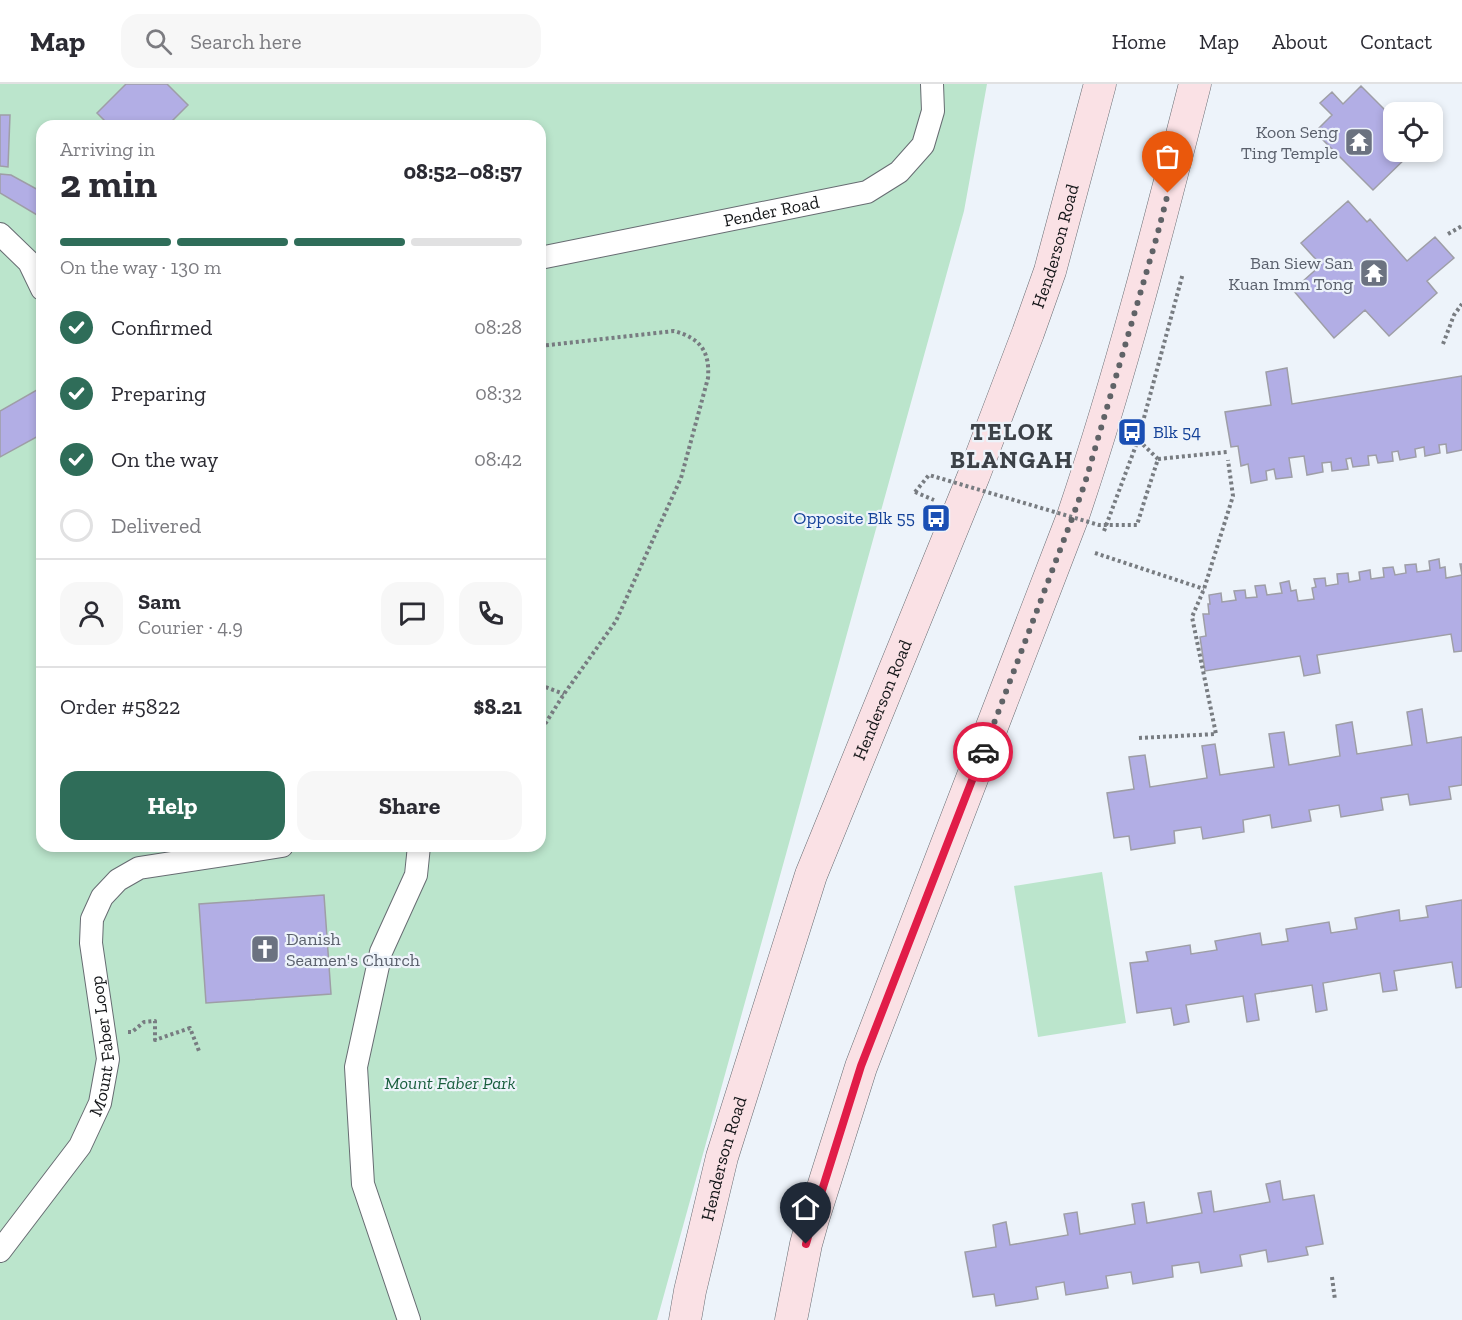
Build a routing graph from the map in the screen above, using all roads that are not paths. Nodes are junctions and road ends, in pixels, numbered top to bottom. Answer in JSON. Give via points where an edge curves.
{"nodes":[{"id":1,"x":932,"y":84,"type":"edge"},
{"id":2,"x":1100,"y":84,"type":"edge"},
{"id":3,"x":1195,"y":84,"type":"edge"},
{"id":4,"x":0,"y":234,"type":"edge"},
{"id":5,"x":546,"y":257,"type":"edge"},
{"id":6,"x":36,"y":277,"type":"edge"},
{"id":7,"x":243,"y":852,"type":"edge"},
{"id":8,"x":418,"y":852,"type":"edge"},
{"id":9,"x":0,"y":1251,"type":"edge"},
{"id":10,"x":409,"y":1320,"type":"edge"},
{"id":11,"x":685,"y":1320,"type":"edge"},
{"id":12,"x":791,"y":1320,"type":"edge"}],
"edges":[{"from":1,"to":5,"type":"street","name":"Pender Road","via":[[933,111],[923,145],[899,172],[867,192]]},
{"from":2,"to":11,"type":"main road","name":"Henderson Road","via":[[1050,271],[1028,333],[811,875],[722,1157]]},
{"from":3,"to":12,"type":"main road","via":[[1157,236],[1090,466],[861,1066],[806,1244]]},
{"from":4,"to":6,"type":"street","via":[[29,262]]},
{"from":7,"to":9,"type":"street","name":"Mount Faber Loop","via":[[139,868],[118,880],[102,897],[92,919],[91,943],[108,1059],[100,1103],[80,1146]]},
{"from":8,"to":10,"type":"street","via":[[416,875],[381,952],[356,1067],[363,1184]]}]}
